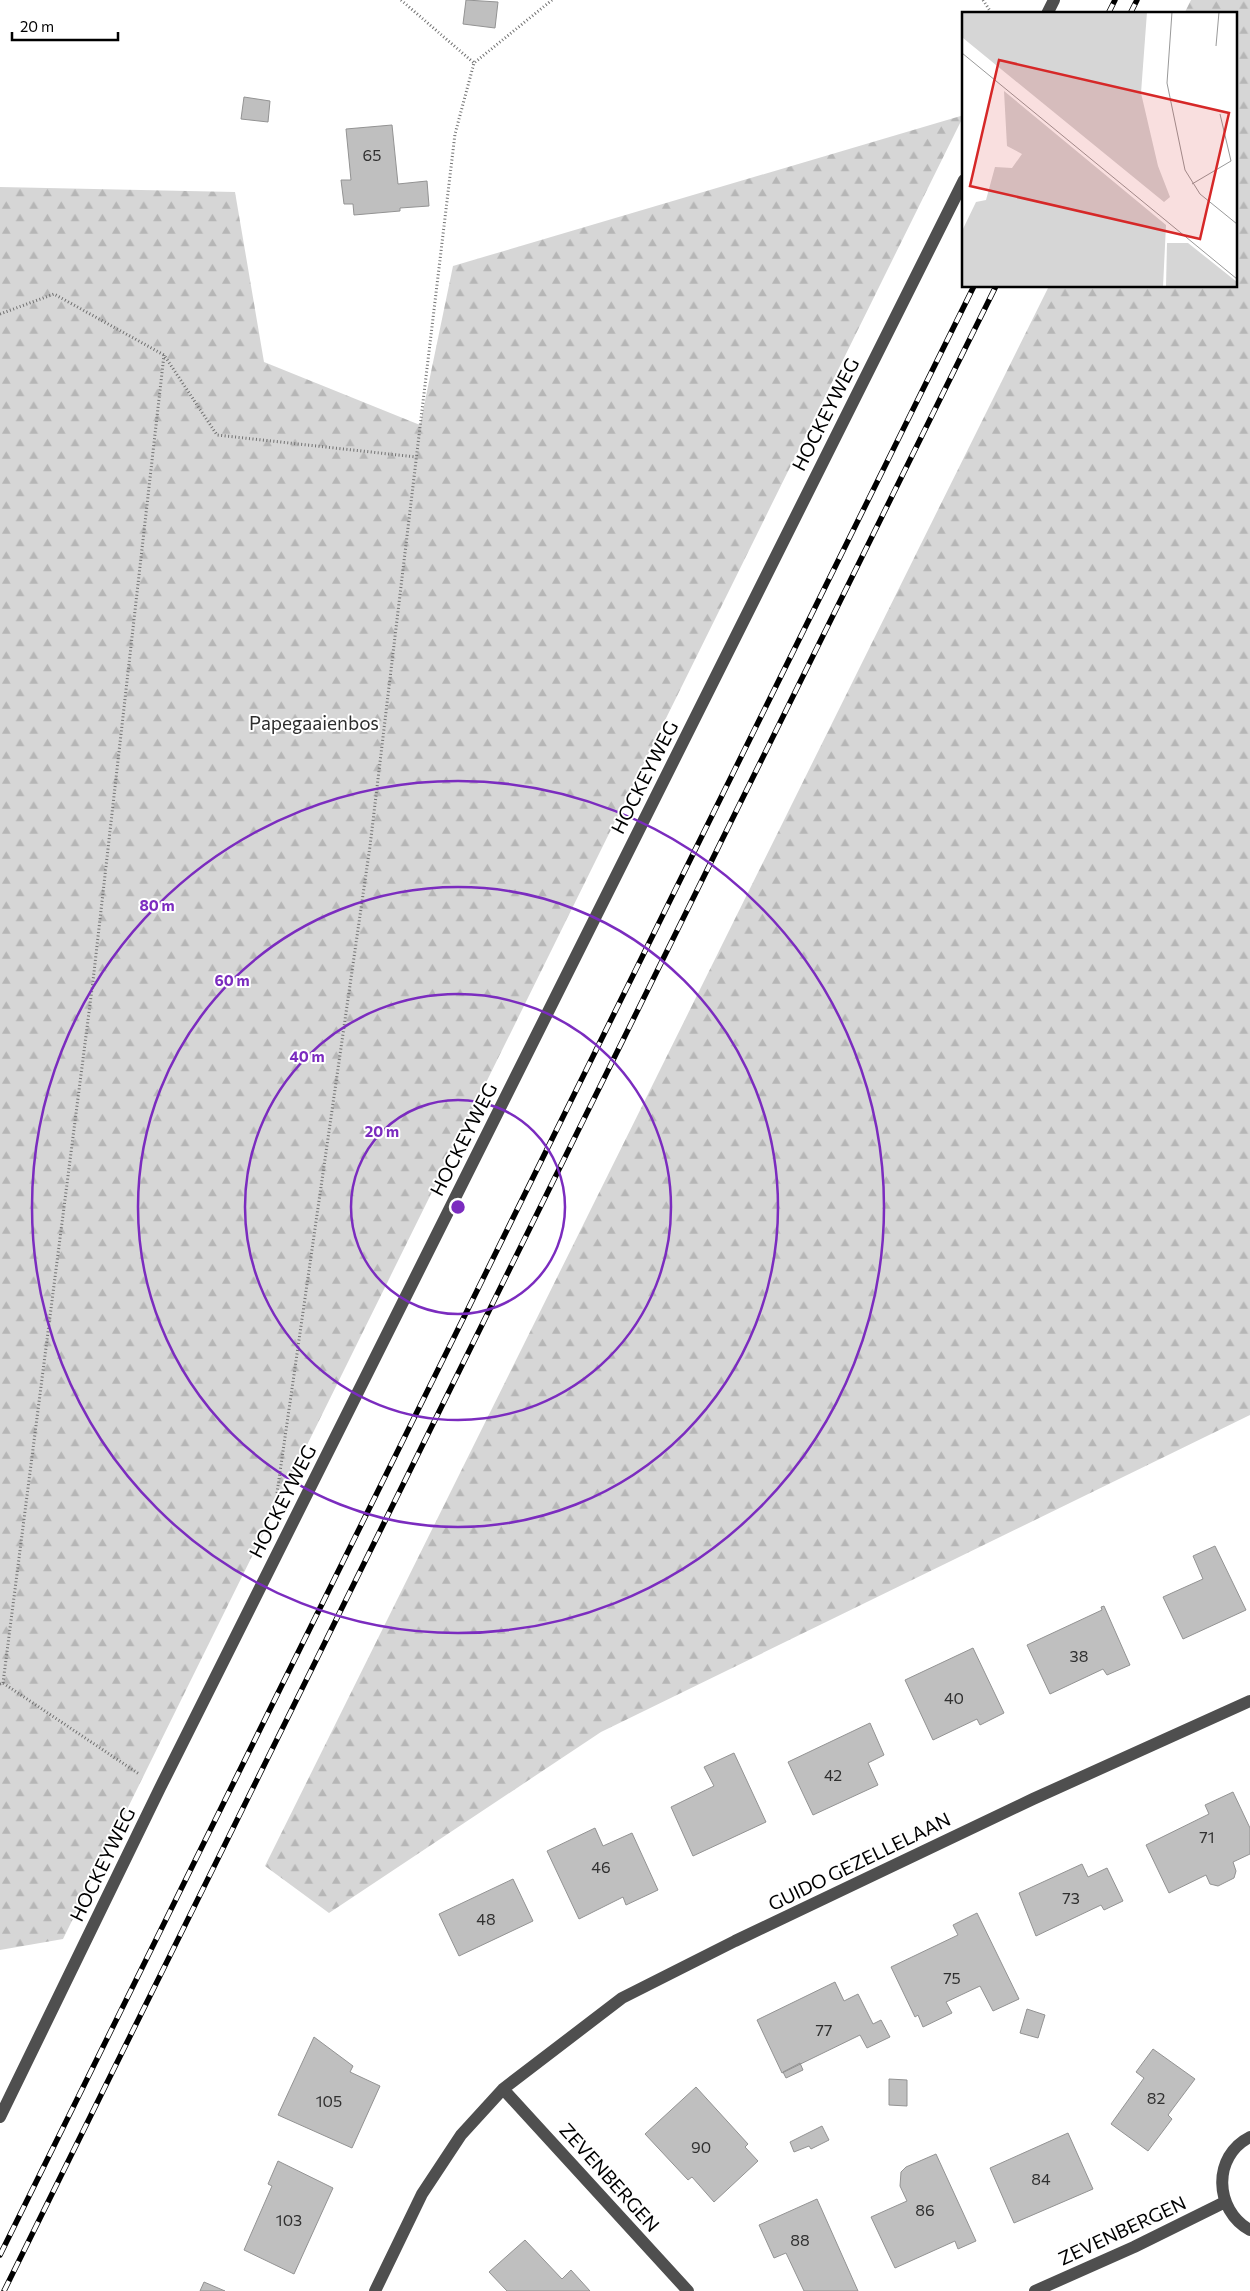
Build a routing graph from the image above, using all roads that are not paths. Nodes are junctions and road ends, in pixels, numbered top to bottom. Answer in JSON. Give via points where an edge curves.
{"nodes":[{"id":1,"x":1054,"y":0,"type":"edge"},
{"id":2,"x":1048,"y":12,"type":"edge"},
{"id":3,"x":962,"y":184,"type":"edge"},
{"id":4,"x":1250,"y":1701,"type":"edge"},
{"id":5,"x":503,"y":2089,"type":"junction"},
{"id":6,"x":0,"y":2117,"type":"edge"},
{"id":7,"x":1250,"y":2137,"type":"edge"},
{"id":8,"x":1225,"y":2202,"type":"junction"},
{"id":9,"x":1250,"y":2230,"type":"edge"},
{"id":10,"x":375,"y":2291,"type":"edge"},
{"id":11,"x":688,"y":2291,"type":"edge"},
{"id":12,"x":1035,"y":2291,"type":"edge"}],
"edges":[{"from":1,"to":2,"type":"street"},
{"from":3,"to":6,"type":"street","name":"HOCKEYWEG","via":[[160,1788]]},
{"from":4,"to":5,"type":"street","name":"GUIDO GEZELLELAAN","via":[[1032,1799],[622,1998]]},
{"from":5,"to":10,"type":"street","name":"GUIDO GEZELLELAAN","via":[[461,2135],[422,2194]]},
{"from":5,"to":11,"type":"street","name":"ZEVENBERGEN"},
{"from":7,"to":8,"type":"street","via":[[1242,2141],[1227,2159],[1222,2171],[1221,2187]]},
{"from":8,"to":9,"type":"street","via":[[1233,2217]]},
{"from":8,"to":12,"type":"street","name":"ZEVENBERGEN"}]}
